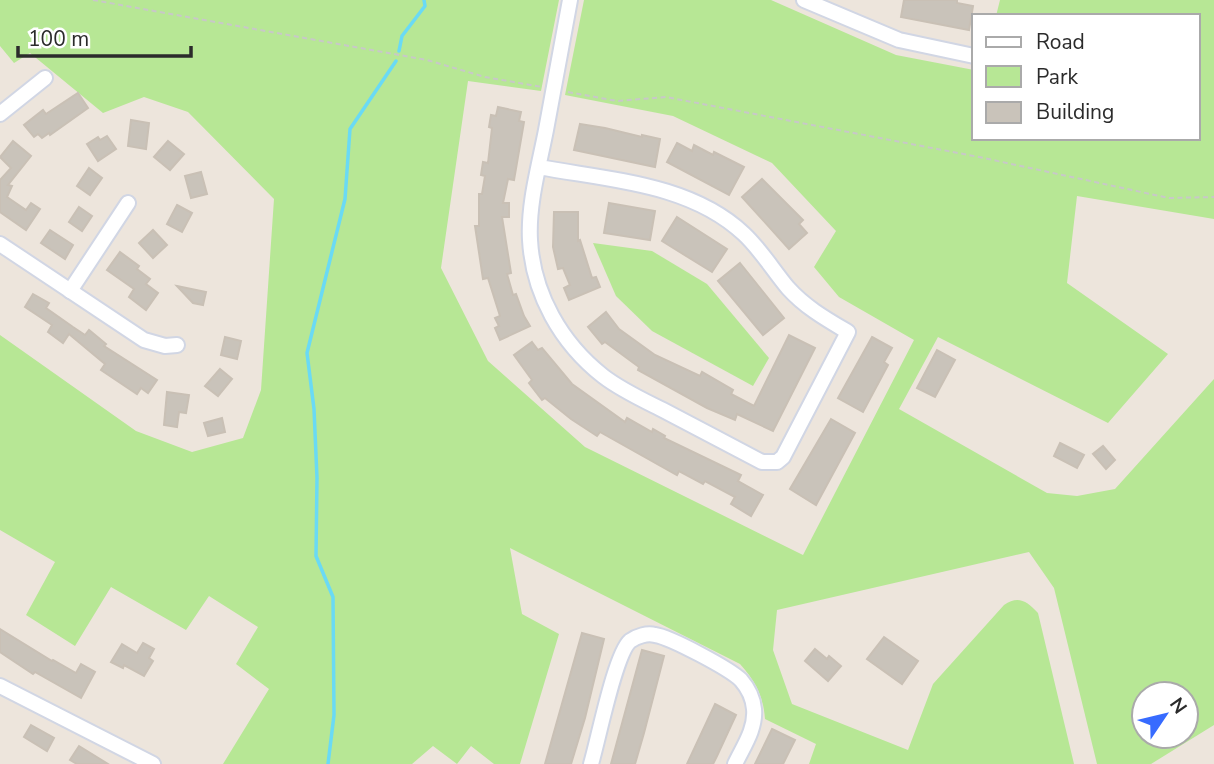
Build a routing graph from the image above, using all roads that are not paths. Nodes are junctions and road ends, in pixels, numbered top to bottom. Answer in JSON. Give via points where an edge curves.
{"nodes":[{"id":1,"x":570,"y":0,"type":"edge"},
{"id":2,"x":804,"y":0,"type":"edge"},
{"id":3,"x":972,"y":56,"type":"edge"},
{"id":4,"x":46,"y":78,"type":"dead end"},
{"id":5,"x":0,"y":114,"type":"edge"},
{"id":6,"x":539,"y":167,"type":"junction"},
{"id":7,"x":128,"y":203,"type":"dead end"},
{"id":8,"x":0,"y":244,"type":"edge"},
{"id":9,"x":70,"y":291,"type":"junction"},
{"id":10,"x":177,"y":345,"type":"dead end"},
{"id":11,"x":0,"y":686,"type":"edge"},
{"id":12,"x":153,"y":764,"type":"edge"},
{"id":13,"x":591,"y":764,"type":"edge"},
{"id":14,"x":735,"y":764,"type":"edge"}],
"edges":[{"from":1,"to":6,"type":"street"},
{"from":2,"to":3,"type":"street","via":[[899,40]]},
{"from":4,"to":5,"type":"street"},
{"from":6,"to":6,"type":"street","via":[[531,214],[534,267],[552,317],[566,340],[604,377],[628,392],[762,462],[777,462],[848,332],[803,303],[744,234],[717,213],[659,190]]},
{"from":7,"to":9,"type":"street"},
{"from":8,"to":9,"type":"street"},
{"from":9,"to":10,"type":"street","via":[[144,340]]},
{"from":11,"to":12,"type":"street"},
{"from":13,"to":14,"type":"street","via":[[620,658],[630,641],[649,634],[667,638],[731,672],[746,688],[754,719]]}]}
